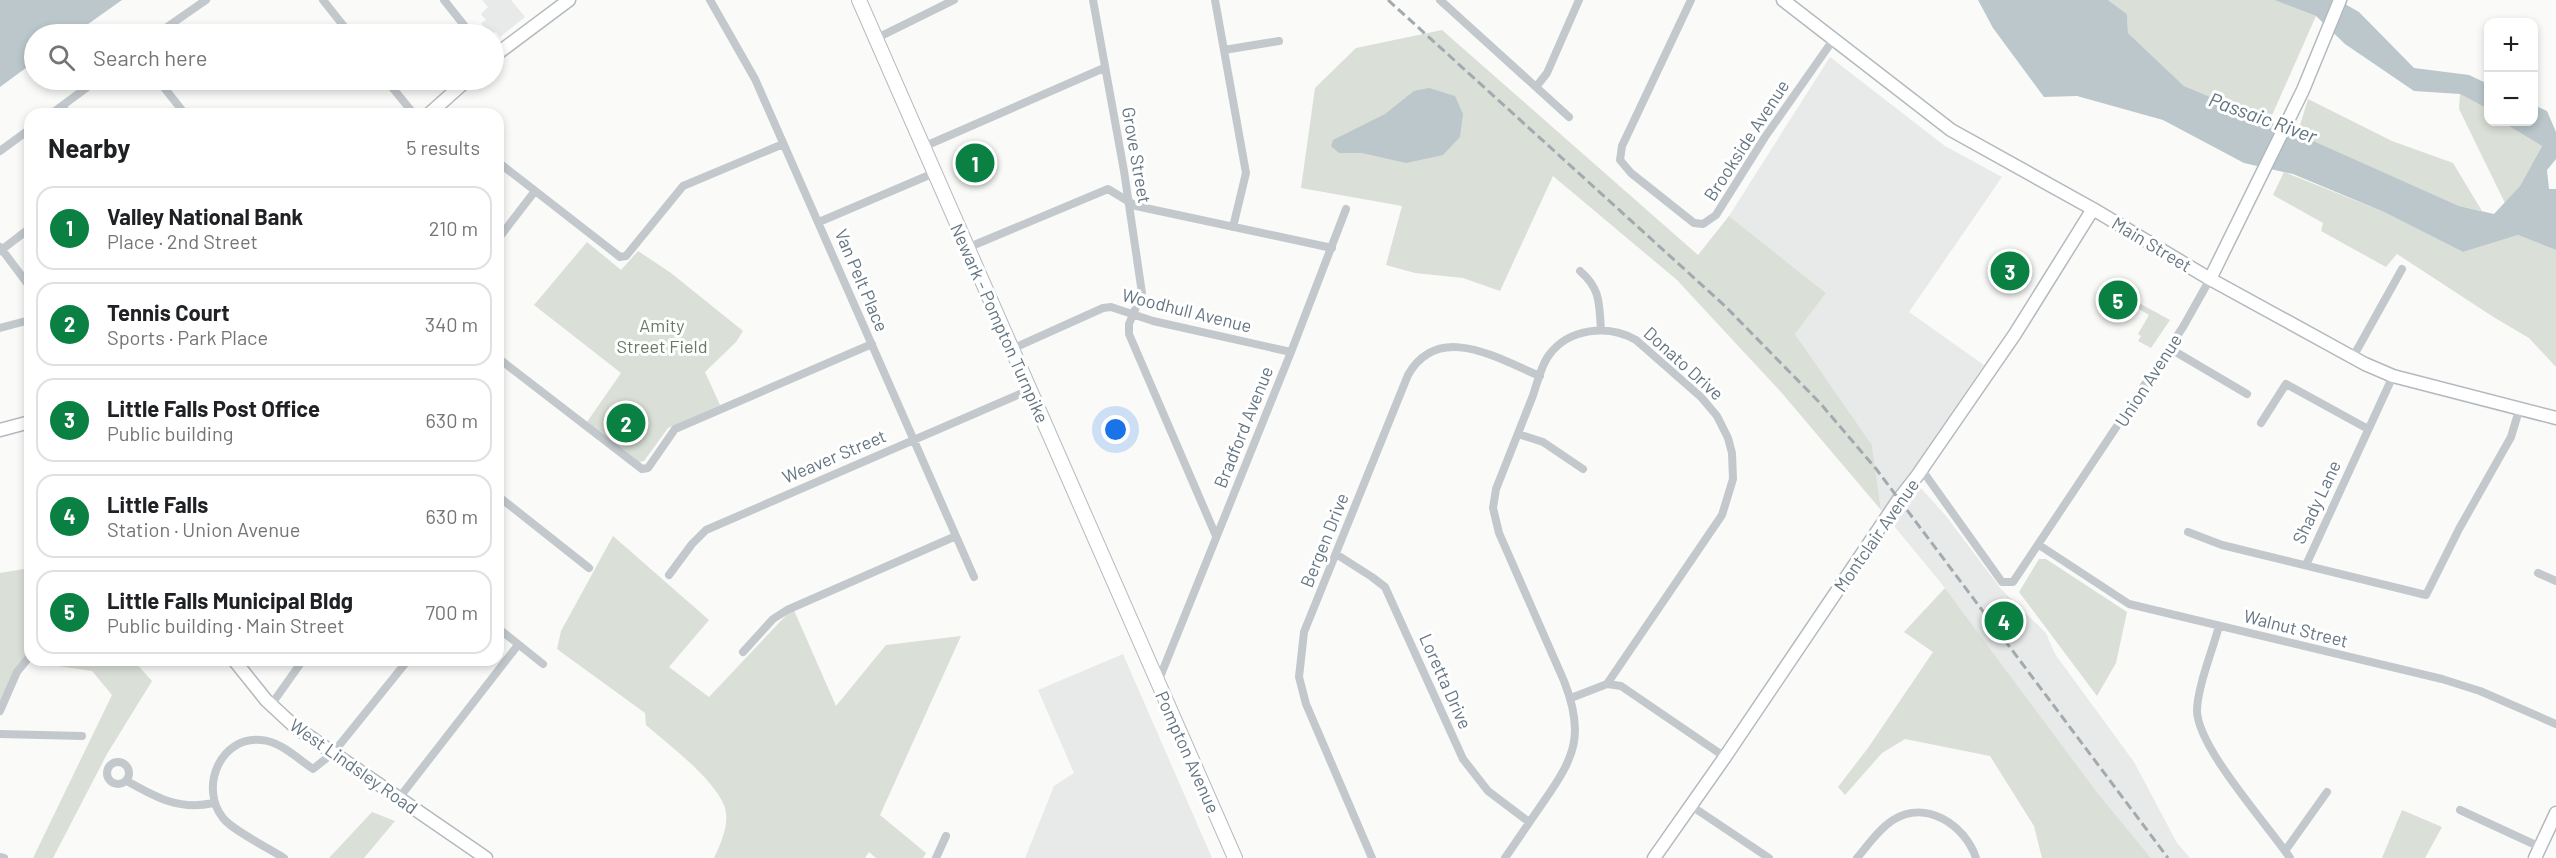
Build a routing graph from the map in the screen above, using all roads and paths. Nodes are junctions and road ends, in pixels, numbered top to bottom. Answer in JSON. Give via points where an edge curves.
{"nodes":[{"id":1,"x":206,"y":0,"type":"edge"},
{"id":2,"x":322,"y":0,"type":"edge"},
{"id":3,"x":444,"y":0,"type":"edge"},
{"id":4,"x":710,"y":0,"type":"edge"},
{"id":5,"x":859,"y":0,"type":"edge"},
{"id":6,"x":954,"y":0,"type":"edge"},
{"id":7,"x":1093,"y":0,"type":"edge"},
{"id":8,"x":1215,"y":0,"type":"edge"},
{"id":9,"x":1440,"y":0,"type":"edge"},
{"id":10,"x":1579,"y":0,"type":"edge"},
{"id":11,"x":1691,"y":0,"type":"edge"},
{"id":12,"x":1783,"y":0,"type":"edge"},
{"id":13,"x":2340,"y":0,"type":"edge"},
{"id":14,"x":566,"y":1,"type":"edge"},
{"id":15,"x":171,"y":24,"type":"edge"},
{"id":16,"x":342,"y":24,"type":"edge"},
{"id":17,"x":463,"y":24,"type":"edge"},
{"id":18,"x":875,"y":39,"type":"junction"},
{"id":19,"x":1833,"y":40,"type":"junction"},
{"id":20,"x":1280,"y":41,"type":"dead end"},
{"id":21,"x":504,"y":49,"type":"edge"},
{"id":22,"x":1224,"y":50,"type":"junction"},
{"id":23,"x":1104,"y":68,"type":"junction"},
{"id":24,"x":1536,"y":87,"type":"junction"},
{"id":25,"x":84,"y":90,"type":"edge"},
{"id":26,"x":166,"y":90,"type":"edge"},
{"id":27,"x":394,"y":90,"type":"edge"},
{"id":28,"x":457,"y":90,"type":"edge"},
{"id":29,"x":62,"y":106,"type":"joint"},
{"id":30,"x":59,"y":108,"type":"edge"},
{"id":31,"x":180,"y":108,"type":"edge"},
{"id":32,"x":409,"y":108,"type":"edge"},
{"id":33,"x":438,"y":108,"type":"edge"},
{"id":34,"x":1569,"y":117,"type":"dead end"},
{"id":35,"x":24,"y":134,"type":"edge"},
{"id":36,"x":783,"y":144,"type":"junction"},
{"id":37,"x":923,"y":147,"type":"junction"},
{"id":38,"x":0,"y":152,"type":"edge"},
{"id":39,"x":504,"y":167,"type":"edge"},
{"id":40,"x":934,"y":173,"type":"junction"},
{"id":41,"x":535,"y":191,"type":"junction"},
{"id":42,"x":1128,"y":203,"type":"junction"},
{"id":43,"x":1346,"y":209,"type":"dead end"},
{"id":44,"x":2093,"y":209,"type":"junction"},
{"id":45,"x":819,"y":222,"type":"junction"},
{"id":46,"x":1233,"y":227,"type":"junction"},
{"id":47,"x":504,"y":231,"type":"edge"},
{"id":48,"x":24,"y":232,"type":"edge"},
{"id":49,"x":967,"y":248,"type":"junction"},
{"id":50,"x":1332,"y":248,"type":"junction"},
{"id":51,"x":1,"y":249,"type":"edge"},
{"id":52,"x":2402,"y":269,"type":"dead end"},
{"id":53,"x":1580,"y":271,"type":"dead end"},
{"id":54,"x":24,"y":279,"type":"edge"},
{"id":55,"x":2210,"y":279,"type":"junction"},
{"id":56,"x":1134,"y":314,"type":"junction"},
{"id":57,"x":24,"y":322,"type":"edge"},
{"id":58,"x":0,"y":328,"type":"edge"},
{"id":59,"x":1601,"y":330,"type":"junction"},
{"id":60,"x":872,"y":344,"type":"junction"},
{"id":61,"x":2169,"y":348,"type":"junction"},
{"id":62,"x":1012,"y":349,"type":"junction"},
{"id":63,"x":1291,"y":352,"type":"junction"},
{"id":64,"x":2353,"y":357,"type":"junction"},
{"id":65,"x":504,"y":363,"type":"edge"},
{"id":66,"x":1540,"y":376,"type":"junction"},
{"id":67,"x":2394,"y":376,"type":"junction"},
{"id":68,"x":1029,"y":390,"type":"junction"},
{"id":69,"x":2247,"y":394,"type":"dead end"},
{"id":70,"x":2520,"y":407,"type":"junction"},
{"id":71,"x":2556,"y":418,"type":"edge"},
{"id":72,"x":2261,"y":423,"type":"dead end"},
{"id":73,"x":24,"y":424,"type":"edge"},
{"id":74,"x":2368,"y":429,"type":"junction"},
{"id":75,"x":0,"y":430,"type":"edge"},
{"id":76,"x":1518,"y":434,"type":"junction"},
{"id":77,"x":914,"y":440,"type":"junction"},
{"id":78,"x":1582,"y":468,"type":"dead end"},
{"id":79,"x":1922,"y":470,"type":"junction"},
{"id":80,"x":504,"y":501,"type":"edge"},
{"id":81,"x":2188,"y":532,"type":"dead end"},
{"id":82,"x":956,"y":536,"type":"junction"},
{"id":83,"x":1216,"y":536,"type":"junction"},
{"id":84,"x":2039,"y":545,"type":"junction"},
{"id":85,"x":1336,"y":554,"type":"junction"},
{"id":86,"x":2306,"y":565,"type":"junction"},
{"id":87,"x":589,"y":568,"type":"dead end"},
{"id":88,"x":2538,"y":573,"type":"dead end"},
{"id":89,"x":669,"y":575,"type":"dead end"},
{"id":90,"x":974,"y":577,"type":"dead end"},
{"id":91,"x":2556,"y":581,"type":"edge"},
{"id":92,"x":2219,"y":626,"type":"junction"},
{"id":93,"x":504,"y":633,"type":"edge"},
{"id":94,"x":518,"y":645,"type":"junction"},
{"id":95,"x":1142,"y":646,"type":"joint"},
{"id":96,"x":743,"y":652,"type":"dead end"},
{"id":97,"x":24,"y":663,"type":"edge"},
{"id":98,"x":504,"y":663,"type":"edge"},
{"id":99,"x":543,"y":664,"type":"dead end"},
{"id":100,"x":239,"y":666,"type":"edge"},
{"id":101,"x":299,"y":666,"type":"edge"},
{"id":102,"x":403,"y":666,"type":"edge"},
{"id":103,"x":502,"y":666,"type":"edge"},
{"id":104,"x":1158,"y":682,"type":"junction"},
{"id":105,"x":1607,"y":684,"type":"junction"},
{"id":106,"x":1571,"y":698,"type":"junction"},
{"id":107,"x":271,"y":705,"type":"junction"},
{"id":108,"x":0,"y":711,"type":"edge"},
{"id":109,"x":2556,"y":724,"type":"edge"},
{"id":110,"x":0,"y":734,"type":"edge"},
{"id":111,"x":82,"y":736,"type":"dead end"},
{"id":112,"x":333,"y":753,"type":"junction"},
{"id":113,"x":1725,"y":757,"type":"junction"},
{"id":114,"x":127,"y":781,"type":"dead end"},
{"id":115,"x":2327,"y":792,"type":"dead end"},
{"id":116,"x":399,"y":798,"type":"junction"},
{"id":117,"x":213,"y":803,"type":"junction"},
{"id":118,"x":1690,"y":805,"type":"junction"},
{"id":119,"x":2460,"y":810,"type":"dead end"},
{"id":120,"x":2556,"y":813,"type":"edge"},
{"id":121,"x":1529,"y":822,"type":"junction"},
{"id":122,"x":946,"y":836,"type":"dead end"},
{"id":123,"x":2538,"y":853,"type":"edge"},
{"id":124,"x":2287,"y":855,"type":"edge"},
{"id":125,"x":284,"y":858,"type":"edge"},
{"id":126,"x":486,"y":858,"type":"edge"},
{"id":127,"x":936,"y":858,"type":"edge"},
{"id":128,"x":1235,"y":858,"type":"edge"},
{"id":129,"x":1372,"y":858,"type":"edge"},
{"id":130,"x":1505,"y":858,"type":"edge"},
{"id":131,"x":1654,"y":858,"type":"edge"},
{"id":132,"x":1769,"y":858,"type":"edge"},
{"id":133,"x":1857,"y":858,"type":"edge"},
{"id":134,"x":1976,"y":858,"type":"edge"}],
"edges":[{"from":1,"to":15,"type":"street"},
{"from":2,"to":16,"type":"street"},
{"from":3,"to":17,"type":"street"},
{"from":4,"to":36,"type":"street","name":"Van Pelt Place","via":[[755,79]]},
{"from":5,"to":18,"type":"main road","name":"Newark - Pompton Turnpike"},
{"from":6,"to":18,"type":"street"},
{"from":7,"to":23,"type":"street","name":"Grove Street"},
{"from":8,"to":22,"type":"street"},
{"from":9,"to":24,"type":"street"},
{"from":10,"to":24,"type":"street","via":[[1547,73]]},
{"from":11,"to":19,"type":"street","name":"Brookside Avenue","via":[[1622,146],[1620,160],[1686,219],[1698,224],[1712,220]]},
{"from":12,"to":19,"type":"main road","name":"Main Street"},
{"from":13,"to":55,"type":"main road","name":"Union Avenue","via":[[2303,90]]},
{"from":14,"to":21,"type":"main road"},
{"from":18,"to":37,"type":"main road","name":"Newark - Pompton Turnpike"},
{"from":19,"to":44,"type":"main road","name":"Main Street","via":[[1942,124]]},
{"from":20,"to":22,"type":"street"},
{"from":22,"to":46,"type":"street","via":[[1246,173]]},
{"from":23,"to":37,"type":"street"},
{"from":23,"to":42,"type":"street","name":"Grove Street"},
{"from":24,"to":34,"type":"street"},
{"from":25,"to":29,"type":"street"},
{"from":26,"to":31,"type":"street"},
{"from":27,"to":32,"type":"street"},
{"from":28,"to":33,"type":"main road"},
{"from":29,"to":30,"type":"street"},
{"from":35,"to":38,"type":"street"},
{"from":36,"to":41,"type":"street","via":[[683,186],[626,256],[620,257]]},
{"from":36,"to":45,"type":"street","name":"Van Pelt Place"},
{"from":37,"to":40,"type":"main road","name":"Newark - Pompton Turnpike"},
{"from":39,"to":41,"type":"street"},
{"from":40,"to":45,"type":"street"},
{"from":40,"to":49,"type":"main road","name":"Newark - Pompton Turnpike"},
{"from":41,"to":47,"type":"street"},
{"from":42,"to":46,"type":"street"},
{"from":42,"to":49,"type":"street","via":[[1108,189],[1101,190]]},
{"from":42,"to":56,"type":"street","name":"Grove Street","via":[[1142,293]]},
{"from":43,"to":50,"type":"street","name":"Bradford Avenue"},
{"from":44,"to":55,"type":"main road","name":"Main Street"},
{"from":44,"to":79,"type":"main road","name":"Montclair Avenue","via":[[2015,334]]},
{"from":45,"to":60,"type":"street","name":"Van Pelt Place"},
{"from":46,"to":50,"type":"street"},
{"from":48,"to":51,"type":"street"},
{"from":49,"to":62,"type":"main road","name":"Newark - Pompton Turnpike"},
{"from":50,"to":63,"type":"street","name":"Bradford Avenue"},
{"from":51,"to":54,"type":"street"},
{"from":52,"to":64,"type":"street"},
{"from":53,"to":59,"type":"street","via":[[1596,290]]},
{"from":55,"to":61,"type":"street","name":"Union Avenue"},
{"from":55,"to":64,"type":"main road","name":"Main Street"},
{"from":56,"to":62,"type":"street","name":"Woodhull Avenue","via":[[1103,308]]},
{"from":56,"to":63,"type":"street","name":"Woodhull Avenue"},
{"from":56,"to":83,"type":"street","name":"Grove Street","via":[[1129,324],[1131,342]]},
{"from":57,"to":58,"type":"street"},
{"from":59,"to":66,"type":"street","via":[[1562,343],[1549,355]]},
{"from":59,"to":105,"type":"street","name":"Donato Drive","via":[[1636,340],[1701,397],[1728,438],[1733,479],[1722,515]]},
{"from":60,"to":65,"type":"street","via":[[675,429],[646,469],[639,468]]},
{"from":60,"to":77,"type":"street","name":"Van Pelt Place"},
{"from":61,"to":69,"type":"street"},
{"from":61,"to":84,"type":"street","name":"Union Avenue"},
{"from":62,"to":68,"type":"main road","name":"Newark - Pompton Turnpike"},
{"from":63,"to":83,"type":"street","name":"Bradford Avenue"},
{"from":64,"to":67,"type":"main road","name":"Main Street"},
{"from":66,"to":76,"type":"street"},
{"from":66,"to":85,"type":"street","name":"Bergen Drive","via":[[1460,346],[1439,348],[1424,356],[1408,375]]},
{"from":67,"to":70,"type":"main road","name":"Main Street"},
{"from":67,"to":74,"type":"street","name":"Shady Lane"},
{"from":68,"to":77,"type":"street","name":"Weaver Street"},
{"from":68,"to":95,"type":"main road","name":"Newark - Pompton Turnpike"},
{"from":70,"to":71,"type":"main road","name":"Main Street"},
{"from":70,"to":86,"type":"street","via":[[2511,437],[2426,595]]},
{"from":72,"to":74,"type":"street","via":[[2286,384]]},
{"from":73,"to":75,"type":"main road"},
{"from":74,"to":86,"type":"street","name":"Shady Lane"},
{"from":76,"to":78,"type":"street","via":[[1543,442]]},
{"from":76,"to":106,"type":"street","via":[[1496,489],[1495,520]]},
{"from":77,"to":82,"type":"street","name":"Van Pelt Place"},
{"from":77,"to":89,"type":"street","name":"Weaver Street","via":[[706,530]]},
{"from":79,"to":84,"type":"street","name":"Union Avenue","via":[[2002,582],[2016,580]]},
{"from":79,"to":113,"type":"main road","name":"Montclair Avenue"},
{"from":80,"to":87,"type":"street"},
{"from":81,"to":86,"type":"street","name":"Shady Lane"},
{"from":82,"to":90,"type":"street","name":"Van Pelt Place"},
{"from":82,"to":96,"type":"street","via":[[787,610],[773,619]]},
{"from":83,"to":104,"type":"street","name":"Bradford Avenue"},
{"from":84,"to":92,"type":"street","name":"Walnut Street","via":[[2129,604]]},
{"from":85,"to":121,"type":"street","name":"Loretta Drive","via":[[1385,587],[1463,759],[1488,791]]},
{"from":85,"to":129,"type":"street","name":"Bergen Drive","via":[[1304,632],[1299,677],[1306,704]]},
{"from":88,"to":91,"type":"street"},
{"from":92,"to":109,"type":"street","name":"Walnut Street","via":[[2453,682]]},
{"from":92,"to":124,"type":"street","via":[[2198,703],[2201,729],[2219,762]]},
{"from":93,"to":94,"type":"street"},
{"from":94,"to":98,"type":"street"},
{"from":94,"to":99,"type":"street"},
{"from":95,"to":104,"type":"main road","name":"Pompton Avenue"},
{"from":97,"to":108,"type":"street"},
{"from":100,"to":107,"type":"main road","name":"West Lindsley Road"},
{"from":101,"to":107,"type":"street"},
{"from":102,"to":112,"type":"street"},
{"from":103,"to":116,"type":"street"},
{"from":104,"to":128,"type":"main road","name":"Pompton Avenue"},
{"from":105,"to":106,"type":"street"},
{"from":105,"to":113,"type":"street","via":[[1621,686]]},
{"from":106,"to":121,"type":"street","via":[[1575,736],[1569,761],[1558,784]]},
{"from":107,"to":112,"type":"main road","name":"West Lindsley Road"},
{"from":110,"to":111,"type":"street"},
{"from":112,"to":116,"type":"main road","name":"West Lindsley Road"},
{"from":112,"to":117,"type":"street","via":[[313,769],[279,745],[262,740],[244,741],[227,751],[215,769]]},
{"from":113,"to":118,"type":"main road","name":"Montclair Avenue"},
{"from":114,"to":117,"type":"street","via":[[161,800],[202,806]]},
{"from":115,"to":124,"type":"street"},
{"from":116,"to":126,"type":"main road","name":"West Lindsley Road"},
{"from":117,"to":125,"type":"street","via":[[224,820]]},
{"from":118,"to":131,"type":"main road","name":"Montclair Avenue"},
{"from":118,"to":132,"type":"street"},
{"from":119,"to":123,"type":"street"},
{"from":120,"to":123,"type":"main road"},
{"from":121,"to":130,"type":"street"},
{"from":122,"to":127,"type":"street"},
{"from":133,"to":134,"type":"street","via":[[1890,822],[1918,812],[1950,822],[1964,836]]}]}
